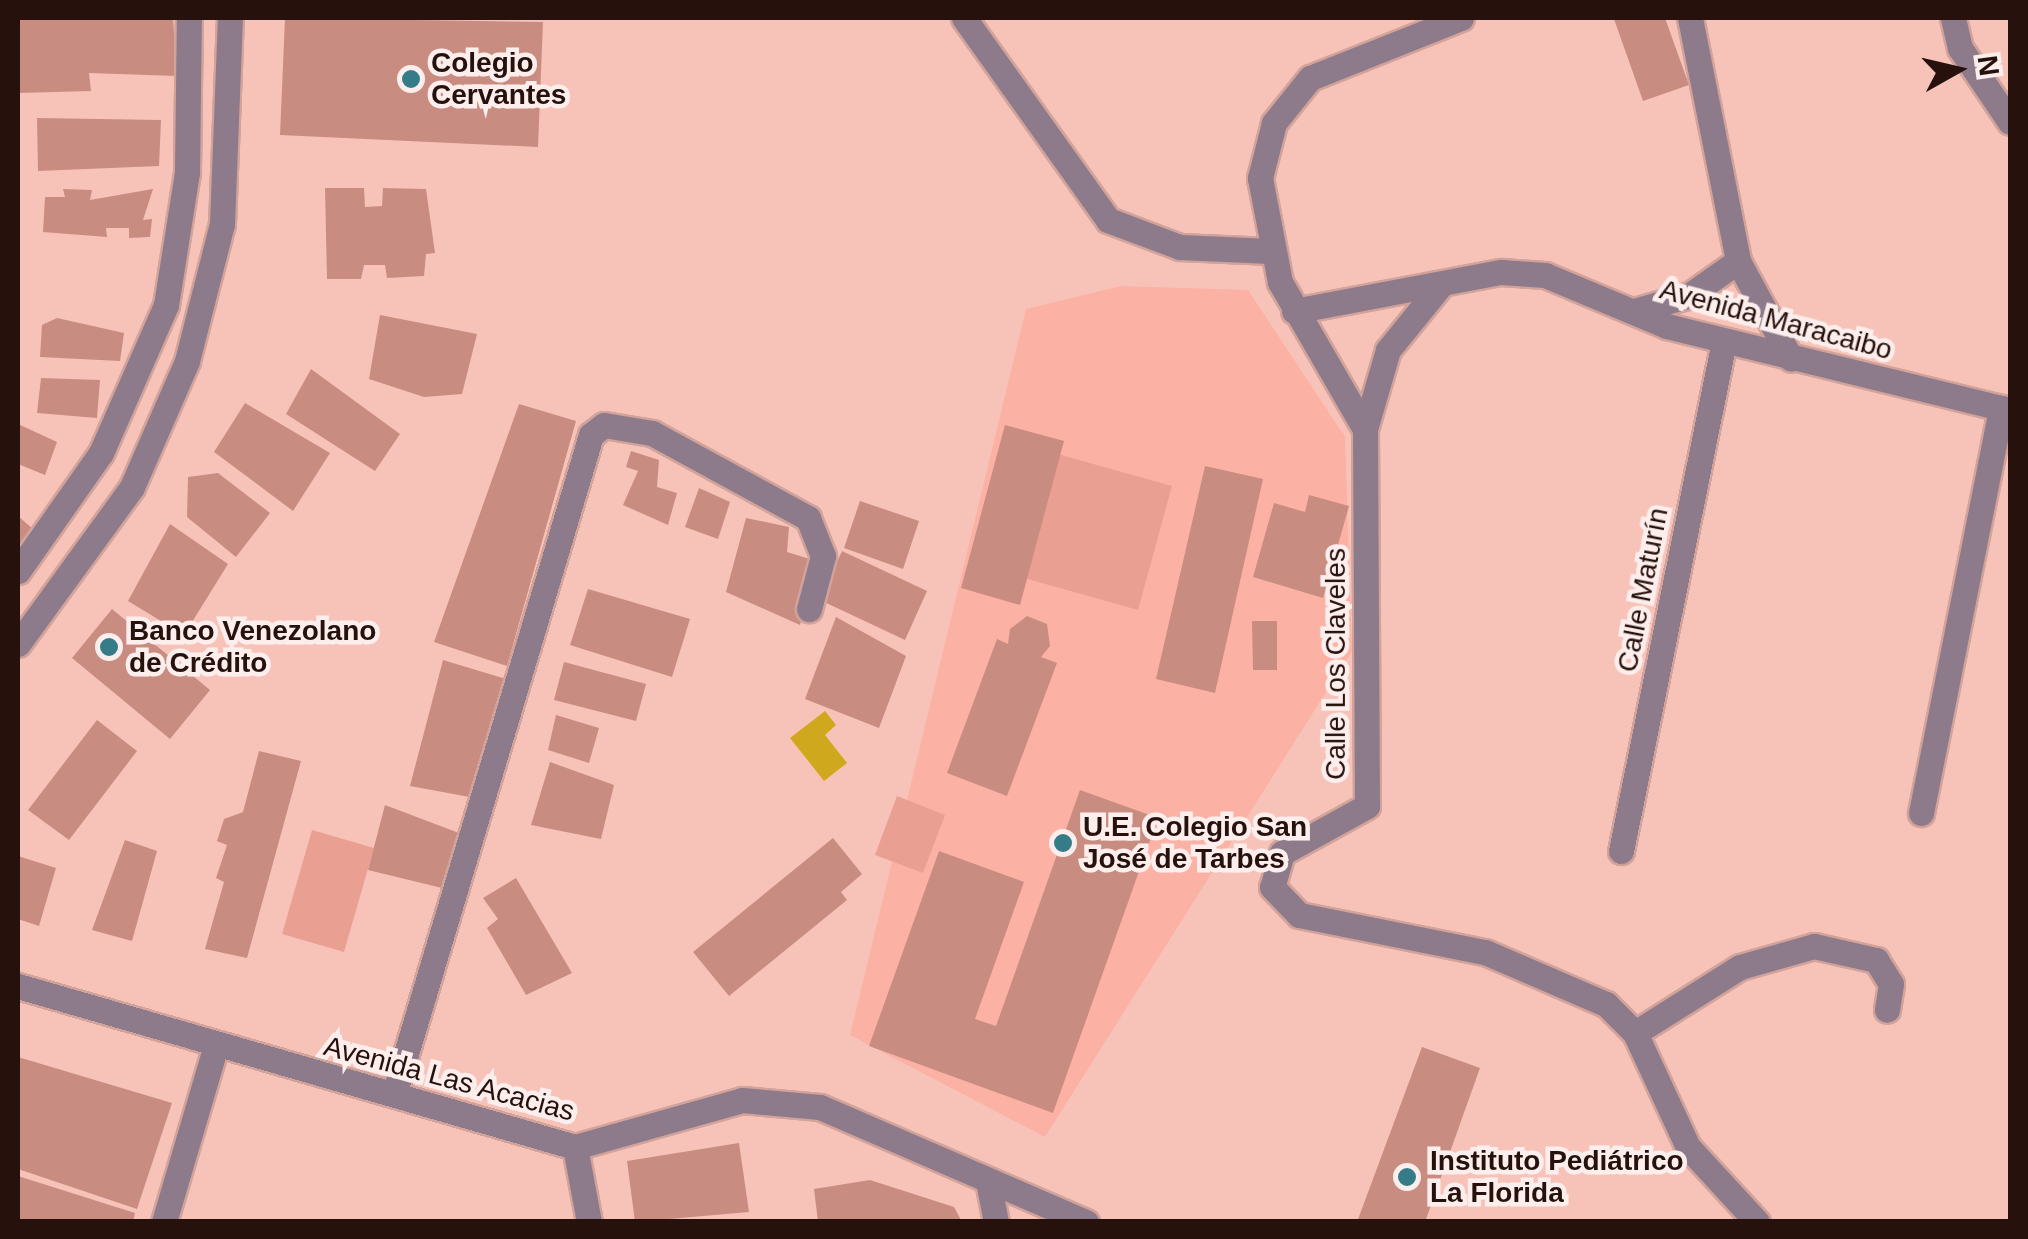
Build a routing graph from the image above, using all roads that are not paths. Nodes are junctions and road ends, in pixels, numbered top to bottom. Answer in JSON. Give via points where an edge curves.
{"nodes":[{"id":1,"x":189,"y":18,"type":"edge"},
{"id":2,"x":230,"y":18,"type":"edge"},
{"id":3,"x":964,"y":18,"type":"edge"},
{"id":4,"x":1461,"y":18,"type":"edge"},
{"id":5,"x":1690,"y":18,"type":"edge"},
{"id":6,"x":1953,"y":18,"type":"edge"},
{"id":7,"x":2010,"y":122,"type":"edge"},
{"id":8,"x":1270,"y":252,"type":"junction"},
{"id":9,"x":1738,"y":260,"type":"junction"},
{"id":10,"x":1439,"y":286,"type":"junction"},
{"id":11,"x":1634,"y":310,"type":"junction"},
{"id":12,"x":1294,"y":311,"type":"junction"},
{"id":13,"x":1724,"y":341,"type":"junction"},
{"id":14,"x":1790,"y":359,"type":"junction"},
{"id":15,"x":2006,"y":409,"type":"edge"},
{"id":16,"x":1365,"y":429,"type":"junction"},
{"id":17,"x":18,"y":570,"type":"edge"},
{"id":18,"x":810,"y":609,"type":"dead end"},
{"id":19,"x":18,"y":644,"type":"edge"},
{"id":20,"x":1920,"y":813,"type":"dead end"},
{"id":21,"x":1621,"y":851,"type":"dead end"},
{"id":22,"x":18,"y":986,"type":"edge"},
{"id":23,"x":1887,"y":1010,"type":"dead end"},
{"id":24,"x":1635,"y":1032,"type":"junction"},
{"id":25,"x":215,"y":1049,"type":"junction"},
{"id":26,"x":394,"y":1094,"type":"junction"},
{"id":27,"x":575,"y":1146,"type":"junction"},
{"id":28,"x":989,"y":1186,"type":"junction"},
{"id":29,"x":164,"y":1222,"type":"edge"},
{"id":30,"x":589,"y":1222,"type":"edge"},
{"id":31,"x":996,"y":1222,"type":"edge"},
{"id":32,"x":1086,"y":1222,"type":"edge"},
{"id":33,"x":1758,"y":1222,"type":"edge"}],
"edges":[{"from":1,"to":17,"type":"street","via":[[187,172],[166,305],[100,452]]},
{"from":2,"to":19,"type":"street","via":[[222,224],[186,361],[132,487]]},
{"from":3,"to":8,"type":"street","via":[[1108,220],[1180,247]]},
{"from":4,"to":8,"type":"street","via":[[1310,78],[1290,97],[1260,178]]},
{"from":5,"to":9,"type":"street"},
{"from":6,"to":7,"type":"street","via":[[1960,48]]},
{"from":8,"to":12,"type":"street"},
{"from":9,"to":11,"type":"street","via":[[1690,295]]},
{"from":9,"to":14,"type":"street"},
{"from":10,"to":11,"type":"street","name":"Avenida Maracaibo","via":[[1501,272],[1546,275]]},
{"from":10,"to":12,"type":"street","name":"Avenida Maracaibo"},
{"from":10,"to":16,"type":"street","via":[[1388,350]]},
{"from":11,"to":13,"type":"street","name":"Avenida Maracaibo"},
{"from":12,"to":16,"type":"street"},
{"from":13,"to":14,"type":"street","name":"Avenida Maracaibo"},
{"from":13,"to":21,"type":"street","name":"Calle Maturín"},
{"from":14,"to":15,"type":"street","name":"Avenida Maracaibo"},
{"from":15,"to":20,"type":"street"},
{"from":16,"to":24,"type":"street","name":"Calle Los Claveles","via":[[1367,806],[1282,852],[1273,870],[1279,904],[1484,952],[1606,1004]]},
{"from":18,"to":26,"type":"street","via":[[822,556],[808,518],[652,433],[604,425],[591,435]]},
{"from":22,"to":25,"type":"street","name":"Avenida Las Acacias"},
{"from":23,"to":24,"type":"street","via":[[1890,984],[1876,960],[1814,946],[1740,966]]},
{"from":24,"to":33,"type":"street","name":"Calle Los Claveles","via":[[1688,1147]]},
{"from":25,"to":26,"type":"street","name":"Avenida Las Acacias"},
{"from":25,"to":29,"type":"street"},
{"from":26,"to":27,"type":"street","name":"Avenida Las Acacias"},
{"from":27,"to":28,"type":"street","name":"Avenida Las Acacias","via":[[765,1098],[820,1107]]},
{"from":27,"to":30,"type":"street"},
{"from":28,"to":31,"type":"street"},
{"from":28,"to":32,"type":"street","name":"Avenida Las Acacias"}]}
